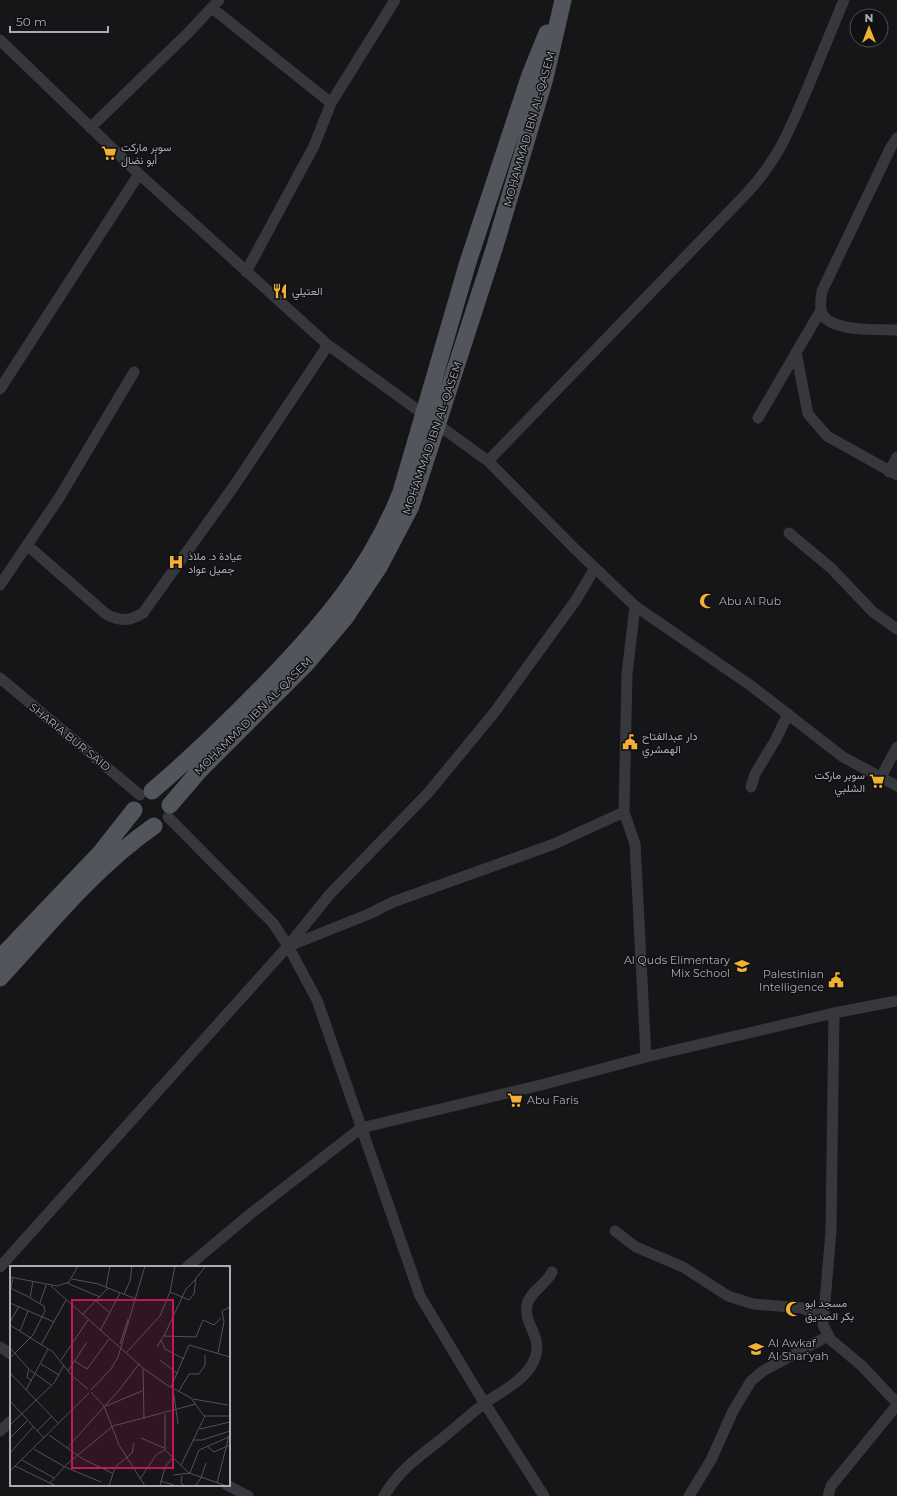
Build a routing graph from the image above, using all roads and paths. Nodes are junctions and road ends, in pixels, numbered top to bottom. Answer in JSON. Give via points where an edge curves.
{"nodes":[{"id":1,"x":395,"y":0,"type":"edge"},
{"id":2,"x":562,"y":0,"type":"edge"},
{"id":3,"x":844,"y":0,"type":"edge"},
{"id":4,"x":215,"y":4,"type":"edge"},
{"id":5,"x":0,"y":40,"type":"edge"},
{"id":6,"x":331,"y":103,"type":"junction"},
{"id":7,"x":90,"y":128,"type":"junction"},
{"id":8,"x":897,"y":138,"type":"edge"},
{"id":9,"x":139,"y":174,"type":"junction"},
{"id":10,"x":246,"y":272,"type":"junction"},
{"id":11,"x":821,"y":310,"type":"junction"},
{"id":12,"x":897,"y":330,"type":"edge"},
{"id":13,"x":328,"y":345,"type":"junction"},
{"id":14,"x":796,"y":352,"type":"junction"},
{"id":15,"x":134,"y":372,"type":"dead end"},
{"id":16,"x":0,"y":389,"type":"edge"},
{"id":17,"x":423,"y":413,"type":"junction"},
{"id":18,"x":758,"y":418,"type":"dead end"},
{"id":19,"x":438,"y":425,"type":"junction"},
{"id":20,"x":897,"y":457,"type":"edge"},
{"id":21,"x":488,"y":460,"type":"junction"},
{"id":22,"x":893,"y":474,"type":"edge"},
{"id":23,"x":789,"y":533,"type":"dead end"},
{"id":24,"x":27,"y":545,"type":"junction"},
{"id":25,"x":595,"y":568,"type":"junction"},
{"id":26,"x":0,"y":585,"type":"edge"},
{"id":27,"x":635,"y":606,"type":"junction"},
{"id":28,"x":897,"y":629,"type":"edge"},
{"id":29,"x":0,"y":678,"type":"edge"},
{"id":30,"x":788,"y":714,"type":"junction"},
{"id":31,"x":897,"y":747,"type":"edge"},
{"id":32,"x":881,"y":777,"type":"junction"},
{"id":33,"x":752,"y":786,"type":"dead end"},
{"id":34,"x":897,"y":786,"type":"edge"},
{"id":35,"x":142,"y":799,"type":"junction"},
{"id":36,"x":169,"y":811,"type":"junction"},
{"id":37,"x":624,"y":812,"type":"junction"},
{"id":38,"x":154,"y":826,"type":"junction"},
{"id":39,"x":288,"y":946,"type":"junction"},
{"id":40,"x":0,"y":958,"type":"edge"},
{"id":41,"x":0,"y":978,"type":"edge"},
{"id":42,"x":897,"y":1001,"type":"edge"},
{"id":43,"x":834,"y":1013,"type":"junction"},
{"id":44,"x":646,"y":1057,"type":"junction"},
{"id":45,"x":361,"y":1128,"type":"junction"},
{"id":46,"x":615,"y":1231,"type":"dead end"},
{"id":47,"x":188,"y":1266,"type":"edge"},
{"id":48,"x":0,"y":1267,"type":"edge"},
{"id":49,"x":552,"y":1272,"type":"dead end"},
{"id":50,"x":823,"y":1317,"type":"junction"},
{"id":51,"x":828,"y":1336,"type":"junction"},
{"id":52,"x":0,"y":1347,"type":"edge"},
{"id":53,"x":10,"y":1353,"type":"edge"},
{"id":54,"x":485,"y":1403,"type":"junction"},
{"id":55,"x":897,"y":1404,"type":"edge"},
{"id":56,"x":10,"y":1422,"type":"edge"},
{"id":57,"x":0,"y":1431,"type":"edge"},
{"id":58,"x":229,"y":1486,"type":"edge"},
{"id":59,"x":248,"y":1496,"type":"edge"},
{"id":60,"x":384,"y":1496,"type":"edge"},
{"id":61,"x":544,"y":1496,"type":"edge"},
{"id":62,"x":689,"y":1496,"type":"edge"},
{"id":63,"x":828,"y":1496,"type":"edge"}],
"edges":[{"from":1,"to":6,"type":"street"},
{"from":2,"to":17,"type":"main road","name":"MOHAMMAD IBN AL-QASEM","via":[[527,82],[468,262]]},
{"from":2,"to":19,"type":"main road","name":"MOHAMMAD IBN AL-QASEM","via":[[540,93]]},
{"from":3,"to":21,"type":"street","via":[[796,119],[766,171]]},
{"from":4,"to":6,"type":"street"},
{"from":4,"to":7,"type":"street"},
{"from":5,"to":7,"type":"street"},
{"from":6,"to":10,"type":"street","via":[[314,146]]},
{"from":7,"to":9,"type":"street"},
{"from":8,"to":11,"type":"street","via":[[822,291]]},
{"from":9,"to":10,"type":"street"},
{"from":9,"to":16,"type":"street"},
{"from":10,"to":13,"type":"street"},
{"from":11,"to":12,"type":"street","via":[[824,316],[836,325]]},
{"from":11,"to":14,"type":"street"},
{"from":13,"to":17,"type":"street"},
{"from":13,"to":24,"type":"street","via":[[234,486],[143,613],[136,618],[120,620],[106,614]]},
{"from":14,"to":18,"type":"street"},
{"from":14,"to":22,"type":"street","via":[[808,414],[827,436]]},
{"from":15,"to":24,"type":"street","via":[[59,498]]},
{"from":17,"to":19,"type":"street"},
{"from":17,"to":35,"type":"main road","name":"MOHAMMAD IBN AL-QASEM","via":[[401,492],[391,516],[374,550],[340,601],[319,627],[241,709],[197,752]]},
{"from":19,"to":21,"type":"street"},
{"from":19,"to":36,"type":"main road","name":"MOHAMMAD IBN AL-QASEM","via":[[412,506],[378,567],[345,618],[306,664],[200,770]]},
{"from":20,"to":22,"type":"street"},
{"from":21,"to":25,"type":"street"},
{"from":23,"to":28,"type":"street","via":[[831,568],[873,612]]},
{"from":24,"to":26,"type":"street"},
{"from":25,"to":27,"type":"street"},
{"from":25,"to":39,"type":"street","via":[[576,600],[494,713],[428,794],[330,894]]},
{"from":27,"to":30,"type":"street","via":[[750,684]]},
{"from":27,"to":37,"type":"street","via":[[626,674]]},
{"from":29,"to":35,"type":"street","name":"SHARIA BUR SAID"},
{"from":30,"to":32,"type":"street","via":[[843,757]]},
{"from":30,"to":33,"type":"street","via":[[776,740],[755,774]]},
{"from":31,"to":32,"type":"street"},
{"from":32,"to":34,"type":"street"},
{"from":35,"to":36,"type":"main road","via":[[163,795]]},
{"from":35,"to":38,"type":"main road","via":[[136,816],[143,824]]},
{"from":35,"to":40,"type":"main road","name":"MOHAMMAD IBN AL-QASEM","via":[[102,852]]},
{"from":36,"to":38,"type":"main road","via":[[164,822]]},
{"from":36,"to":39,"type":"street","via":[[273,923]]},
{"from":37,"to":39,"type":"street","via":[[554,844],[393,902]]},
{"from":37,"to":44,"type":"street","via":[[635,844]]},
{"from":38,"to":41,"type":"main road","via":[[96,873]]},
{"from":39,"to":45,"type":"street","via":[[317,1000]]},
{"from":39,"to":48,"type":"street"},
{"from":42,"to":43,"type":"street"},
{"from":43,"to":44,"type":"street"},
{"from":43,"to":50,"type":"street","via":[[831,1231]]},
{"from":44,"to":45,"type":"street"},
{"from":45,"to":47,"type":"street","via":[[249,1214]]},
{"from":45,"to":54,"type":"street","via":[[420,1296]]},
{"from":46,"to":50,"type":"street","via":[[636,1247],[683,1268],[728,1296],[753,1304],[802,1308]]},
{"from":49,"to":54,"type":"street","via":[[530,1297],[527,1305],[537,1345],[531,1366]]},
{"from":50,"to":51,"type":"street"},
{"from":51,"to":55,"type":"street","via":[[861,1365]]},
{"from":51,"to":62,"type":"street","via":[[763,1371],[751,1381],[733,1411],[711,1460]]},
{"from":52,"to":53,"type":"street"},
{"from":54,"to":60,"type":"street","via":[[406,1467]]},
{"from":54,"to":61,"type":"street"},
{"from":55,"to":63,"type":"street","via":[[831,1486]]},
{"from":56,"to":57,"type":"street"},
{"from":58,"to":59,"type":"street"}]}
